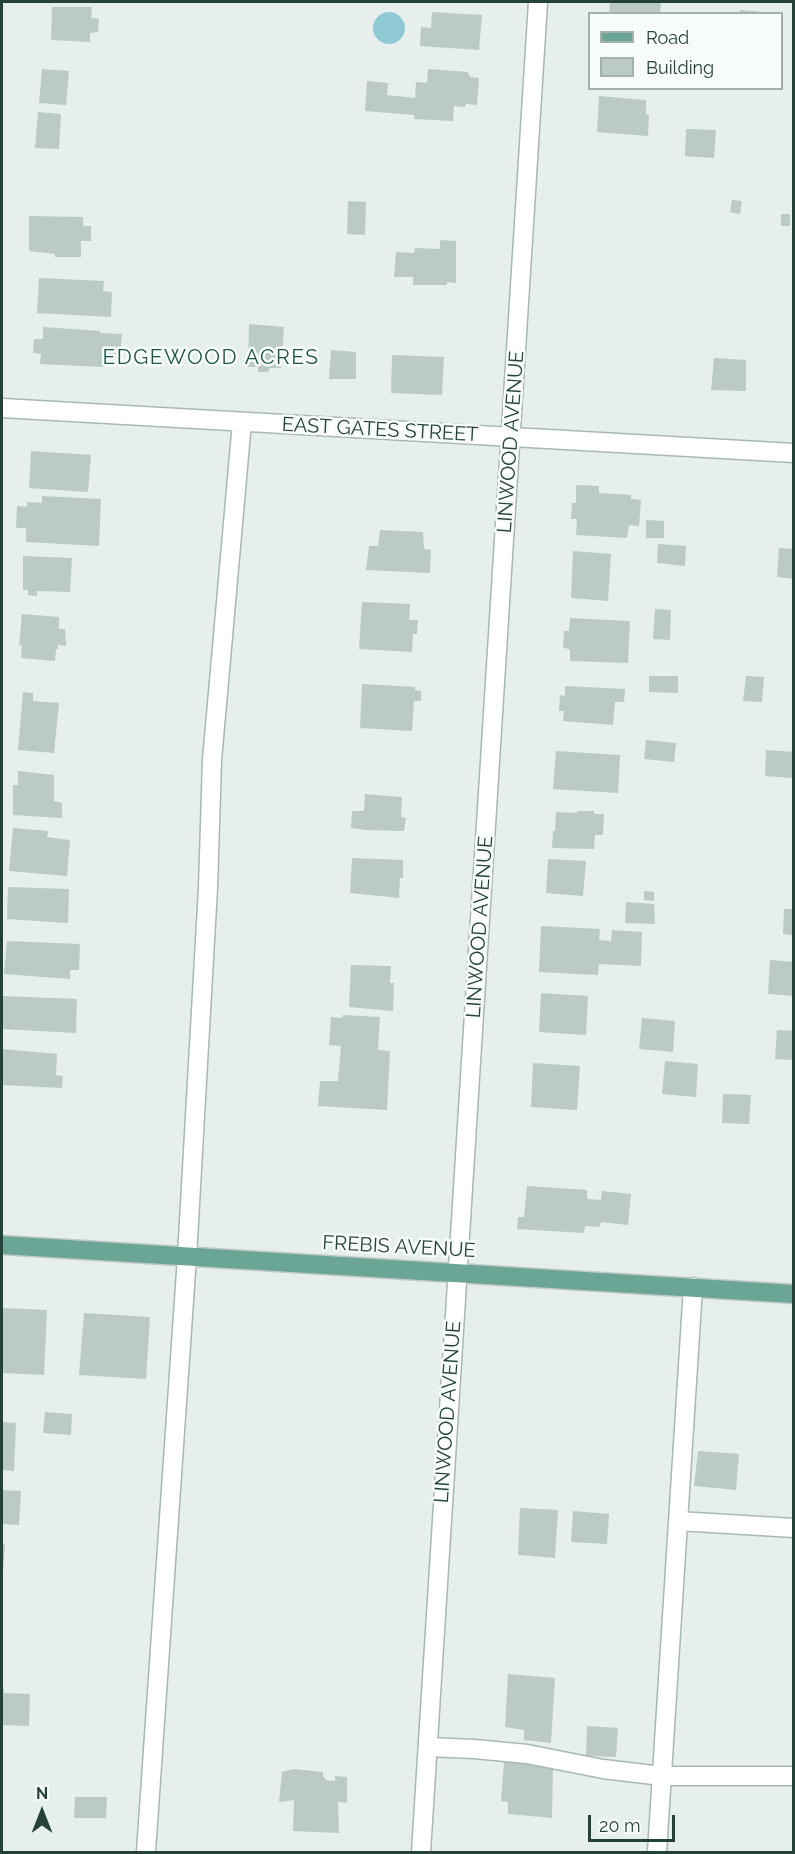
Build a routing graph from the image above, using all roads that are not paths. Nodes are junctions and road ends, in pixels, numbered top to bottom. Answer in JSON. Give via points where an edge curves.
{"nodes":[{"id":1,"x":538,"y":2,"type":"edge"},
{"id":2,"x":2,"y":408,"type":"edge"},
{"id":3,"x":242,"y":422,"type":"junction"},
{"id":4,"x":511,"y":438,"type":"junction"},
{"id":5,"x":794,"y":453,"type":"edge"},
{"id":6,"x":2,"y":1245,"type":"edge"},
{"id":7,"x":187,"y":1257,"type":"junction"},
{"id":8,"x":458,"y":1273,"type":"junction"},
{"id":9,"x":693,"y":1287,"type":"junction"},
{"id":10,"x":794,"y":1294,"type":"edge"},
{"id":11,"x":678,"y":1521,"type":"junction"},
{"id":12,"x":794,"y":1528,"type":"edge"},
{"id":13,"x":428,"y":1747,"type":"junction"},
{"id":14,"x":662,"y":1776,"type":"junction"},
{"id":15,"x":794,"y":1776,"type":"edge"},
{"id":16,"x":146,"y":1852,"type":"edge"},
{"id":17,"x":421,"y":1852,"type":"edge"},
{"id":18,"x":657,"y":1852,"type":"edge"}],
"edges":[{"from":1,"to":4,"type":"street","name":"LINWOOD AVENUE"},
{"from":2,"to":3,"type":"street","name":"EAST GATES STREET"},
{"from":3,"to":4,"type":"street","name":"EAST GATES STREET"},
{"from":3,"to":7,"type":"street","via":[[212,760]]},
{"from":4,"to":5,"type":"street","name":"EAST GATES STREET"},
{"from":4,"to":8,"type":"street","name":"LINWOOD AVENUE"},
{"from":6,"to":7,"type":"main road","name":"FREBIS AVENUE"},
{"from":7,"to":8,"type":"main road","name":"FREBIS AVENUE"},
{"from":7,"to":16,"type":"street"},
{"from":8,"to":9,"type":"main road","name":"FREBIS AVENUE"},
{"from":8,"to":13,"type":"street","name":"LINWOOD AVENUE"},
{"from":9,"to":10,"type":"main road","name":"FREBIS AVENUE"},
{"from":9,"to":11,"type":"street"},
{"from":11,"to":12,"type":"street"},
{"from":11,"to":14,"type":"street"},
{"from":13,"to":14,"type":"street","via":[[527,1755]]},
{"from":13,"to":17,"type":"street","name":"LINWOOD AVENUE"},
{"from":14,"to":15,"type":"street"},
{"from":14,"to":18,"type":"street"}]}
